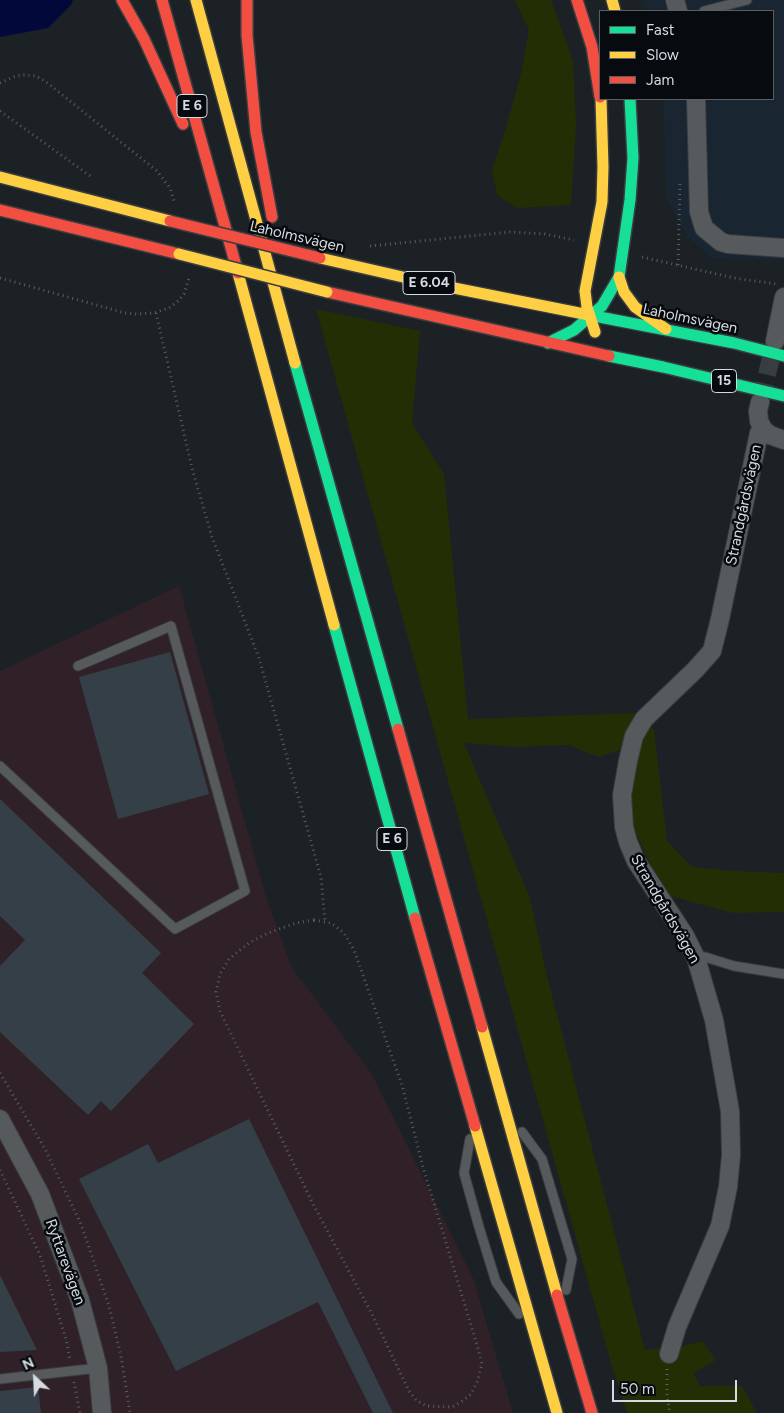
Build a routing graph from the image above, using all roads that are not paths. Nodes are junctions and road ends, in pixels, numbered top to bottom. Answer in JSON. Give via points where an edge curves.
{"nodes":[{"id":1,"x":122,"y":0,"type":"edge"},
{"id":2,"x":162,"y":0,"type":"edge"},
{"id":3,"x":196,"y":0,"type":"edge"},
{"id":4,"x":247,"y":0,"type":"edge"},
{"id":5,"x":578,"y":0,"type":"edge"},
{"id":6,"x":747,"y":0,"type":"edge"},
{"id":7,"x":708,"y":10,"type":"edge"},
{"id":8,"x":599,"y":92,"type":"edge"},
{"id":9,"x":600,"y":100,"type":"edge"},
{"id":10,"x":630,"y":100,"type":"edge"},
{"id":11,"x":696,"y":100,"type":"edge"},
{"id":12,"x":0,"y":177,"type":"edge"},
{"id":13,"x":0,"y":210,"type":"edge"},
{"id":14,"x":221,"y":212,"type":"junction"},
{"id":15,"x":784,"y":248,"type":"edge"},
{"id":16,"x":589,"y":266,"type":"junction"},
{"id":17,"x":619,"y":277,"type":"junction"},
{"id":18,"x":574,"y":283,"type":"dead end"},
{"id":19,"x":554,"y":296,"type":"dead end"},
{"id":20,"x":292,"y":297,"type":"dead end"},
{"id":21,"x":784,"y":297,"type":"edge"},
{"id":22,"x":538,"y":304,"type":"junction"},
{"id":23,"x":590,"y":315,"type":"junction"},
{"id":24,"x":666,"y":329,"type":"junction"},
{"id":25,"x":548,"y":343,"type":"junction"},
{"id":26,"x":780,"y":348,"type":"edge"},
{"id":27,"x":609,"y":356,"type":"junction"},
{"id":28,"x":784,"y":396,"type":"edge"},
{"id":29,"x":760,"y":402,"type":"tunnel mouth"},
{"id":30,"x":326,"y":427,"type":"dead end"},
{"id":31,"x":763,"y":429,"type":"junction"},
{"id":32,"x":784,"y":440,"type":"edge"},
{"id":33,"x":322,"y":460,"type":"junction"},
{"id":34,"x":78,"y":666,"type":"dead end"},
{"id":35,"x":0,"y":766,"type":"edge"},
{"id":36,"x":696,"y":958,"type":"junction"},
{"id":37,"x":784,"y":974,"type":"edge"},
{"id":38,"x":506,"y":1110,"type":"junction"},
{"id":39,"x":0,"y":1119,"type":"edge"},
{"id":40,"x":473,"y":1122,"type":"junction"},
{"id":41,"x":562,"y":1310,"type":"junction"},
{"id":42,"x":533,"y":1334,"type":"junction"},
{"id":43,"x":669,"y":1354,"type":"road end"},
{"id":44,"x":98,"y":1368,"type":"junction"},
{"id":45,"x":0,"y":1379,"type":"edge"},
{"id":46,"x":102,"y":1413,"type":"edge"},
{"id":47,"x":557,"y":1413,"type":"edge"},
{"id":48,"x":592,"y":1413,"type":"edge"}],
"edges":[{"from":1,"to":14,"type":"main road","via":[[144,39]]},
{"from":2,"to":14,"type":"main road","number":"E 6"},
{"from":3,"to":33,"type":"main road","number":"E 6"},
{"from":4,"to":20,"type":"main road","via":[[256,132]]},
{"from":5,"to":8,"type":"main road","via":[[592,47]]},
{"from":6,"to":7,"type":"lane"},
{"from":9,"to":16,"type":"main road","via":[[602,202]]},
{"from":10,"to":17,"type":"main road","via":[[633,158]]},
{"from":11,"to":15,"type":"street","via":[[699,212],[704,228],[728,244]]},
{"from":12,"to":22,"type":"main road","name":"Laholmsvägen","number":"E 6.04","bridge":true,"via":[[320,258]]},
{"from":13,"to":25,"type":"main road","number":"E 6.04","bridge":true,"via":[[327,292]]},
{"from":14,"to":40,"type":"main road","number":"E 6"},
{"from":16,"to":18,"type":"main road"},
{"from":16,"to":23,"type":"main road","via":[[585,291]]},
{"from":17,"to":23,"type":"main road","via":[[602,306]]},
{"from":17,"to":24,"type":"main road","via":[[624,292],[635,307]]},
{"from":19,"to":22,"type":"main road"},
{"from":21,"to":26,"type":"street"},
{"from":22,"to":23,"type":"main road","name":"Laholmsvägen","number":"E 6.04"},
{"from":23,"to":24,"type":"main road","name":"Laholmsvägen"},
{"from":23,"to":25,"type":"main road","via":[[574,330]]},
{"from":23,"to":27,"type":"main road","via":[[595,332]]},
{"from":24,"to":26,"type":"main road","name":"Laholmsvägen"},
{"from":25,"to":27,"type":"main road","number":"E 6.04"},
{"from":27,"to":28,"type":"main road","number":"15"},
{"from":29,"to":31,"type":"street","via":[[759,421]]},
{"from":30,"to":33,"type":"main road"},
{"from":31,"to":32,"type":"street"},
{"from":31,"to":36,"type":"street","name":"Strandgårdsvägen","via":[[759,433],[712,651],[644,719],[634,736],[622,795],[624,827],[636,862]]},
{"from":33,"to":38,"type":"main road","number":"E 6"},
{"from":34,"to":35,"type":"lane","via":[[172,626],[245,891],[176,929]]},
{"from":36,"to":37,"type":"lane","via":[[705,957],[734,966]]},
{"from":36,"to":43,"type":"street","name":"Strandgårdsvägen","via":[[714,1020],[730,1111],[731,1155],[720,1226],[677,1327]]},
{"from":38,"to":41,"type":"main road","number":"E 6"},
{"from":38,"to":41,"type":"lane","via":[[542,1159],[572,1259]]},
{"from":39,"to":44,"type":"street","name":"Ryttarevägen","via":[[40,1194],[80,1300]]},
{"from":40,"to":42,"type":"main road","number":"E 6"},
{"from":40,"to":42,"type":"lane","via":[[464,1173],[479,1227],[496,1282]]},
{"from":41,"to":48,"type":"main road","number":"E 6"},
{"from":42,"to":47,"type":"main road","number":"E 6"},
{"from":44,"to":45,"type":"lane"},
{"from":44,"to":46,"type":"street","name":"Ryttarevägen"}]}
